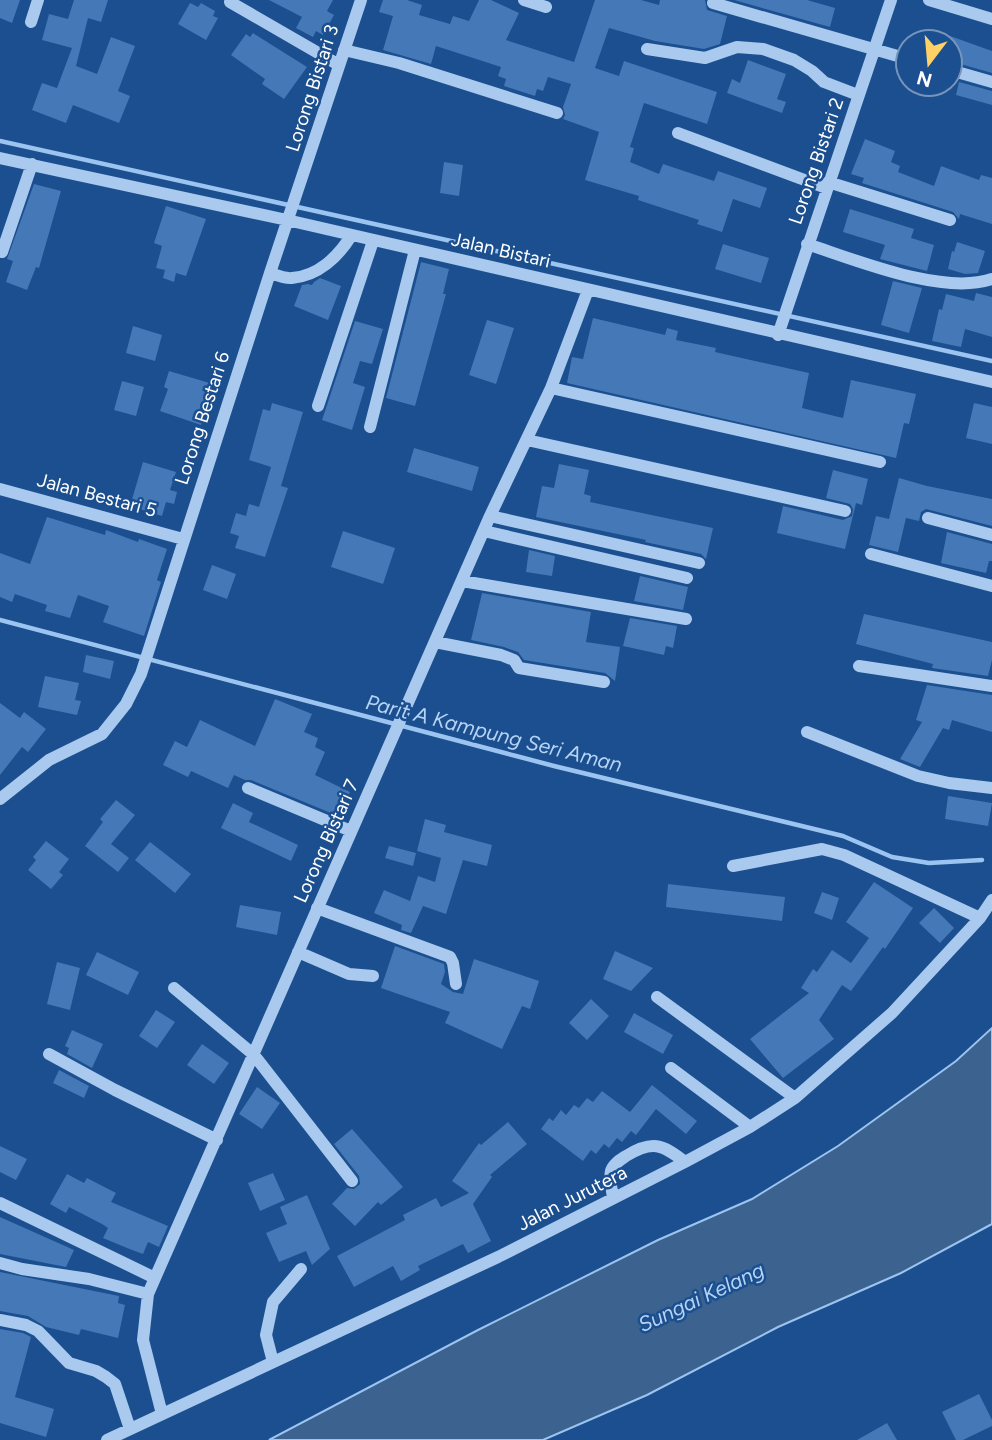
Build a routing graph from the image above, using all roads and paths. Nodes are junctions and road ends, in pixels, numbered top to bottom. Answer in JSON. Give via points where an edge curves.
{"nodes":[{"id":1,"x":38,"y":0,"type":"edge"},
{"id":2,"x":361,"y":0,"type":"edge"},
{"id":3,"x":524,"y":0,"type":"edge"},
{"id":4,"x":891,"y":0,"type":"edge"},
{"id":5,"x":929,"y":0,"type":"edge"},
{"id":6,"x":230,"y":2,"type":"dead end"},
{"id":7,"x":713,"y":3,"type":"dead end"},
{"id":8,"x":546,"y":7,"type":"dead end"},
{"id":9,"x":992,"y":19,"type":"edge"},
{"id":10,"x":31,"y":22,"type":"dead end"},
{"id":11,"x":647,"y":49,"type":"dead end"},
{"id":12,"x":874,"y":49,"type":"junction"},
{"id":13,"x":344,"y":50,"type":"junction"},
{"id":14,"x":894,"y":54,"type":"edge"},
{"id":15,"x":340,"y":65,"type":"junction"},
{"id":16,"x":964,"y":74,"type":"edge"},
{"id":17,"x":992,"y":82,"type":"edge"},
{"id":18,"x":858,"y":95,"type":"junction"},
{"id":19,"x":557,"y":113,"type":"dead end"},
{"id":20,"x":678,"y":133,"type":"dead end"},
{"id":21,"x":0,"y":158,"type":"edge"},
{"id":22,"x":32,"y":164,"type":"junction"},
{"id":23,"x":827,"y":185,"type":"junction"},
{"id":24,"x":289,"y":214,"type":"junction"},
{"id":25,"x":950,"y":220,"type":"dead end"},
{"id":26,"x":351,"y":236,"type":"junction"},
{"id":27,"x":373,"y":241,"type":"junction"},
{"id":28,"x":807,"y":244,"type":"junction"},
{"id":29,"x":415,"y":250,"type":"junction"},
{"id":30,"x":2,"y":253,"type":"dead end"},
{"id":31,"x":270,"y":273,"type":"junction"},
{"id":32,"x":992,"y":279,"type":"edge"},
{"id":33,"x":587,"y":290,"type":"junction"},
{"id":34,"x":779,"y":330,"type":"junction"},
{"id":35,"x":992,"y":382,"type":"edge"},
{"id":36,"x":551,"y":388,"type":"junction"},
{"id":37,"x":318,"y":406,"type":"dead end"},
{"id":38,"x":370,"y":427,"type":"dead end"},
{"id":39,"x":527,"y":440,"type":"junction"},
{"id":40,"x":880,"y":462,"type":"dead end"},
{"id":41,"x":0,"y":489,"type":"edge"},
{"id":42,"x":845,"y":511,"type":"dead end"},
{"id":43,"x":490,"y":516,"type":"junction"},
{"id":44,"x":928,"y":518,"type":"dead end"},
{"id":45,"x":484,"y":531,"type":"junction"},
{"id":46,"x":992,"y":534,"type":"edge"},
{"id":47,"x":183,"y":539,"type":"junction"},
{"id":48,"x":871,"y":554,"type":"dead end"},
{"id":49,"x":699,"y":563,"type":"dead end"},
{"id":50,"x":687,"y":578,"type":"dead end"},
{"id":51,"x":462,"y":581,"type":"junction"},
{"id":52,"x":992,"y":586,"type":"edge"},
{"id":53,"x":686,"y":619,"type":"dead end"},
{"id":54,"x":435,"y":642,"type":"junction"},
{"id":55,"x":859,"y":666,"type":"dead end"},
{"id":56,"x":604,"y":682,"type":"dead end"},
{"id":57,"x":992,"y":686,"type":"edge"},
{"id":58,"x":807,"y":732,"type":"dead end"},
{"id":59,"x":248,"y":788,"type":"dead end"},
{"id":60,"x":992,"y":788,"type":"edge"},
{"id":61,"x":0,"y":799,"type":"edge"},
{"id":62,"x":351,"y":831,"type":"junction"},
{"id":63,"x":733,"y":866,"type":"dead end"},
{"id":64,"x":992,"y":900,"type":"edge"},
{"id":65,"x":317,"y":908,"type":"junction"},
{"id":66,"x":980,"y":918,"type":"junction"},
{"id":67,"x":298,"y":952,"type":"junction"},
{"id":68,"x":373,"y":976,"type":"dead end"},
{"id":69,"x":456,"y":984,"type":"dead end"},
{"id":70,"x":174,"y":988,"type":"dead end"},
{"id":71,"x":657,"y":997,"type":"dead end"},
{"id":72,"x":49,"y":1054,"type":"dead end"},
{"id":73,"x":254,"y":1055,"type":"junction"},
{"id":74,"x":671,"y":1068,"type":"dead end"},
{"id":75,"x":795,"y":1098,"type":"junction"},
{"id":76,"x":750,"y":1126,"type":"junction"},
{"id":77,"x":217,"y":1140,"type":"junction"},
{"id":78,"x":685,"y":1162,"type":"junction"},
{"id":79,"x":352,"y":1181,"type":"dead end"},
{"id":80,"x":613,"y":1198,"type":"junction"},
{"id":81,"x":0,"y":1203,"type":"edge"},
{"id":82,"x":0,"y":1263,"type":"edge"},
{"id":83,"x":301,"y":1269,"type":"dead end"},
{"id":84,"x":155,"y":1278,"type":"junction"},
{"id":85,"x":148,"y":1294,"type":"junction"},
{"id":86,"x":0,"y":1320,"type":"edge"},
{"id":87,"x":274,"y":1362,"type":"junction"},
{"id":88,"x":162,"y":1414,"type":"junction"},
{"id":89,"x":130,"y":1429,"type":"junction"},
{"id":90,"x":107,"y":1440,"type":"edge"}],
"edges":[{"from":1,"to":10,"type":"street"},
{"from":2,"to":13,"type":"street","name":"Lorong Bistari 3"},
{"from":3,"to":8,"type":"street"},
{"from":4,"to":12,"type":"street","name":"Lorong Bistari 2"},
{"from":5,"to":9,"type":"street"},
{"from":6,"to":15,"type":"street"},
{"from":7,"to":12,"type":"street"},
{"from":11,"to":18,"type":"street","via":[[705,58],[737,47],[763,49],[794,60],[824,82]]},
{"from":12,"to":14,"type":"street"},
{"from":12,"to":18,"type":"street","name":"Lorong Bistari 2"},
{"from":13,"to":15,"type":"street","name":"Lorong Bistari 3"},
{"from":13,"to":19,"type":"street"},
{"from":15,"to":24,"type":"street","name":"Lorong Bistari 3"},
{"from":16,"to":17,"type":"street"},
{"from":18,"to":23,"type":"street","name":"Lorong Bistari 2"},
{"from":20,"to":23,"type":"street"},
{"from":21,"to":22,"type":"street","name":"Jalan Bistari"},
{"from":22,"to":24,"type":"street","name":"Jalan Bistari"},
{"from":22,"to":30,"type":"street"},
{"from":23,"to":25,"type":"street"},
{"from":23,"to":28,"type":"street","name":"Lorong Bistari 2"},
{"from":24,"to":26,"type":"street","name":"Jalan Bistari"},
{"from":24,"to":31,"type":"street","name":"Lorong Bestari 6"},
{"from":26,"to":27,"type":"street","name":"Jalan Bistari"},
{"from":26,"to":31,"type":"street","via":[[319,270],[291,279]]},
{"from":27,"to":29,"type":"street","name":"Jalan Bistari"},
{"from":27,"to":37,"type":"street"},
{"from":28,"to":32,"type":"street","via":[[927,280],[962,284]]},
{"from":28,"to":34,"type":"street","name":"Lorong Bistari 2"},
{"from":29,"to":33,"type":"street","name":"Jalan Bistari"},
{"from":29,"to":38,"type":"street"},
{"from":31,"to":47,"type":"street","name":"Lorong Bestari 6"},
{"from":33,"to":34,"type":"street","name":"Jalan Bistari"},
{"from":33,"to":36,"type":"street","name":"Lorong Bistari 7"},
{"from":34,"to":35,"type":"street","name":"Jalan Bistari"},
{"from":36,"to":39,"type":"street","name":"Lorong Bistari 7"},
{"from":36,"to":40,"type":"street"},
{"from":39,"to":42,"type":"street"},
{"from":39,"to":43,"type":"street","name":"Lorong Bistari 7"},
{"from":41,"to":47,"type":"street","name":"Jalan Bestari 5"},
{"from":43,"to":45,"type":"street","name":"Lorong Bistari 7"},
{"from":43,"to":49,"type":"street"},
{"from":44,"to":46,"type":"street"},
{"from":45,"to":50,"type":"street"},
{"from":45,"to":51,"type":"street","name":"Lorong Bistari 7"},
{"from":47,"to":61,"type":"street","name":"Lorong Bestari 6","via":[[141,674],[126,704],[102,734],[48,760]]},
{"from":48,"to":52,"type":"street"},
{"from":51,"to":53,"type":"street"},
{"from":51,"to":54,"type":"street","name":"Lorong Bistari 7"},
{"from":54,"to":56,"type":"street","via":[[501,655],[514,660],[519,668]]},
{"from":54,"to":62,"type":"street","name":"Lorong Bistari 7"},
{"from":55,"to":57,"type":"street"},
{"from":58,"to":60,"type":"street","via":[[918,776]]},
{"from":59,"to":62,"type":"street"},
{"from":62,"to":65,"type":"street","name":"Lorong Bistari 7"},
{"from":63,"to":66,"type":"street","via":[[822,849],[868,865]]},
{"from":64,"to":66,"type":"street","name":"Jalan Jurutera"},
{"from":65,"to":67,"type":"street","name":"Lorong Bistari 7"},
{"from":65,"to":69,"type":"street","via":[[450,957]]},
{"from":66,"to":75,"type":"street","name":"Jalan Jurutera","via":[[892,1013]]},
{"from":67,"to":68,"type":"street","via":[[349,974]]},
{"from":67,"to":73,"type":"street","name":"Lorong Bistari 7"},
{"from":70,"to":73,"type":"street"},
{"from":71,"to":75,"type":"street"},
{"from":72,"to":77,"type":"street"},
{"from":73,"to":77,"type":"street","name":"Lorong Bistari 7"},
{"from":73,"to":79,"type":"street"},
{"from":74,"to":76,"type":"street"},
{"from":75,"to":76,"type":"street","name":"Jalan Jurutera"},
{"from":76,"to":78,"type":"street","name":"Jalan Jurutera"},
{"from":77,"to":84,"type":"street","name":"Lorong Bistari 7"},
{"from":78,"to":80,"type":"street","name":"Jalan Jurutera"},
{"from":78,"to":80,"type":"street","via":[[668,1149],[641,1147],[615,1164],[610,1173]]},
{"from":80,"to":87,"type":"street","name":"Jalan Jurutera"},
{"from":81,"to":84,"type":"street"},
{"from":82,"to":85,"type":"street"},
{"from":83,"to":87,"type":"street","via":[[273,1303],[266,1335]]},
{"from":84,"to":85,"type":"street","name":"Lorong Bistari 7"},
{"from":85,"to":88,"type":"street","name":"Lorong Bistari 7","via":[[143,1340]]},
{"from":86,"to":89,"type":"street","via":[[38,1331],[69,1363],[96,1371],[115,1384]]},
{"from":87,"to":88,"type":"street","name":"Jalan Jurutera"},
{"from":88,"to":89,"type":"street","name":"Jalan Jurutera"},
{"from":89,"to":90,"type":"street","name":"Jalan Jurutera"}]}
